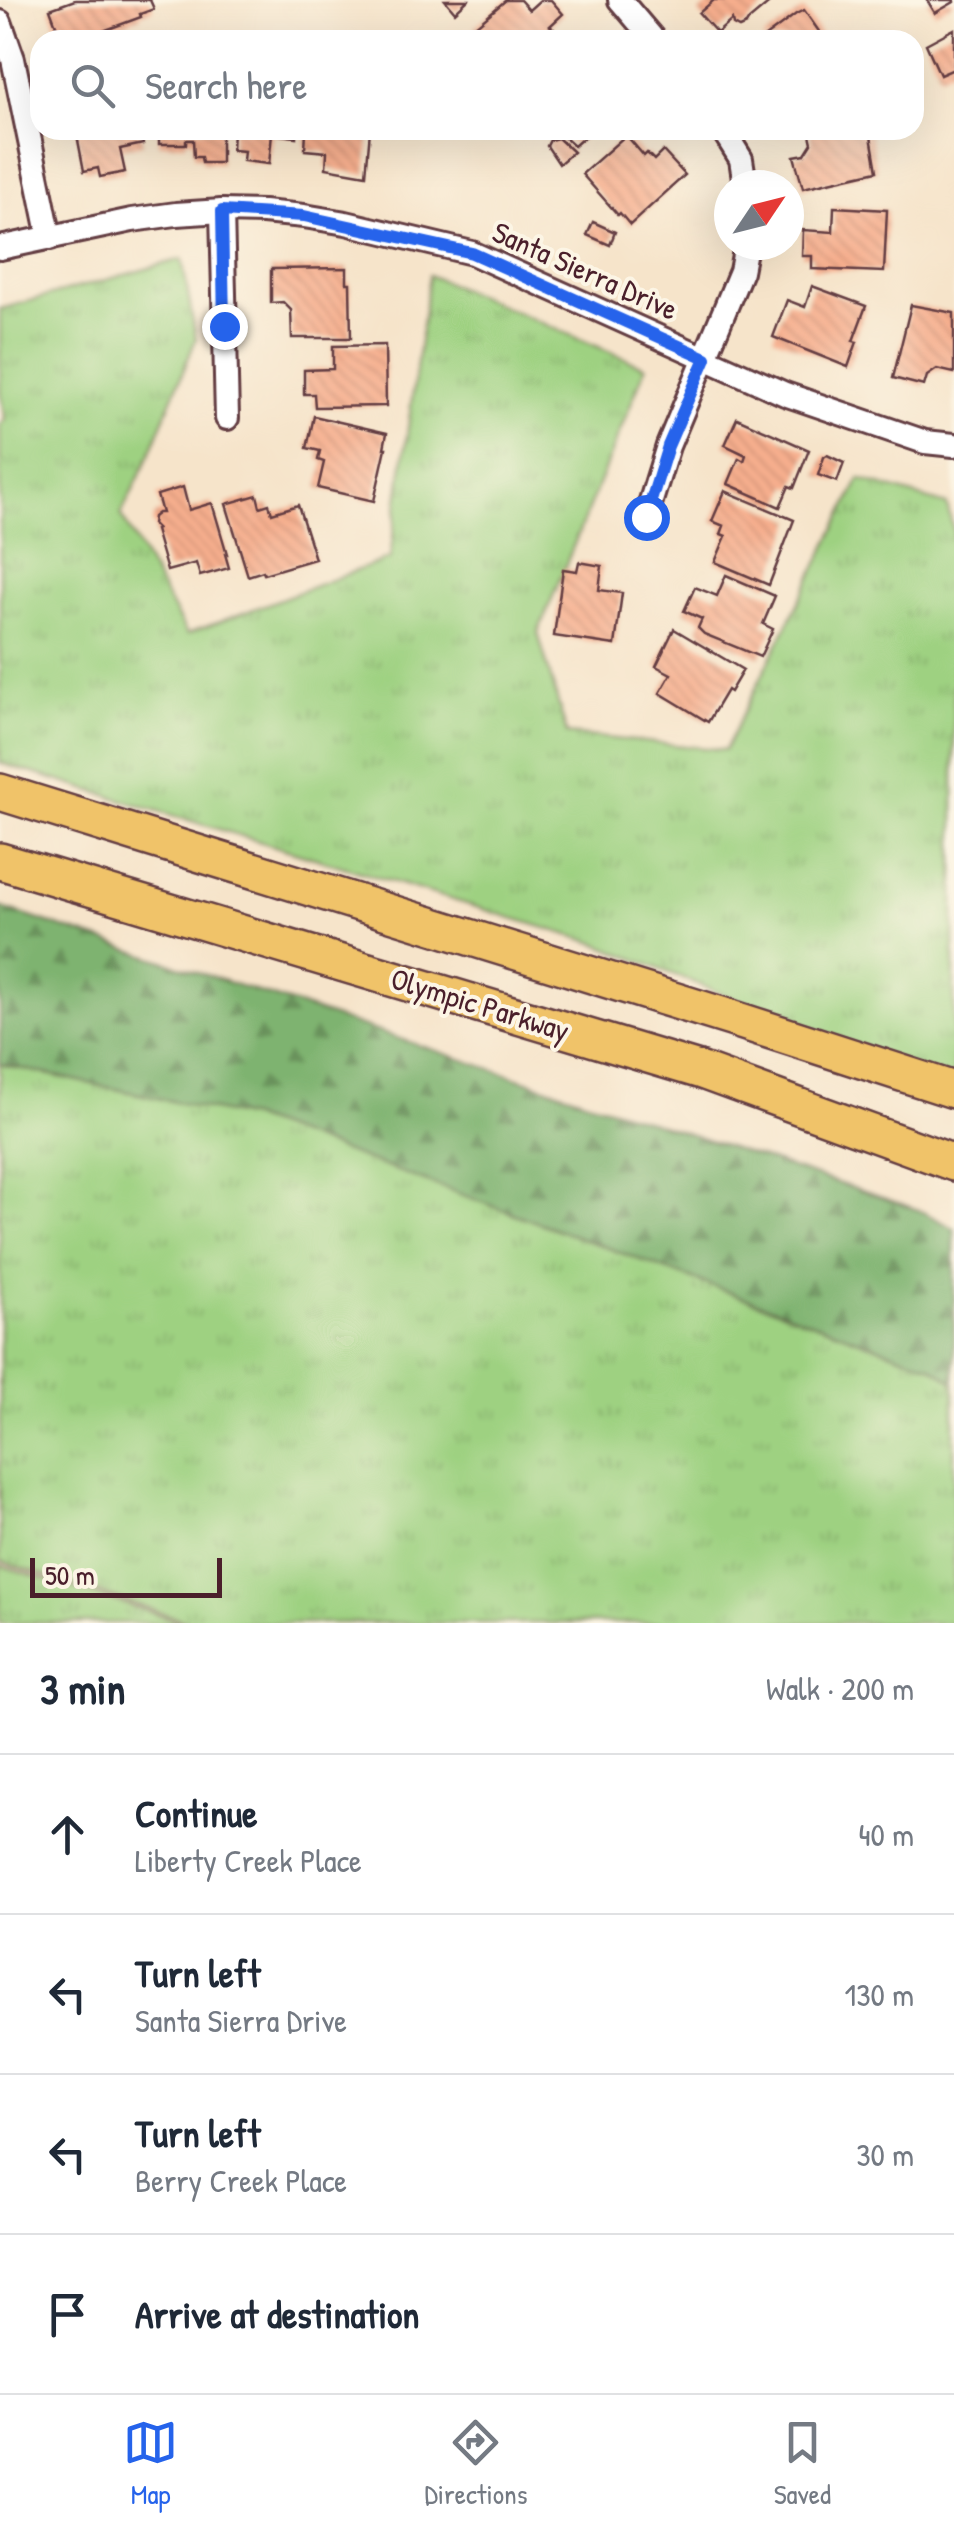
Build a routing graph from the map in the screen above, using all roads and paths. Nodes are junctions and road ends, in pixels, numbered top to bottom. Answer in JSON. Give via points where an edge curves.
{"nodes":[{"id":1,"x":620,"y":0,"type":"edge"},
{"id":2,"x":0,"y":22,"type":"edge"},
{"id":3,"x":646,"y":30,"type":"edge"},
{"id":4,"x":729,"y":140,"type":"edge"},
{"id":5,"x":742,"y":170,"type":"edge"},
{"id":6,"x":222,"y":211,"type":"junction"},
{"id":7,"x":50,"y":238,"type":"junction"},
{"id":8,"x":0,"y":248,"type":"edge"},
{"id":9,"x":744,"y":260,"type":"edge"},
{"id":10,"x":706,"y":358,"type":"junction"},
{"id":11,"x":227,"y":418,"type":"dead end"},
{"id":12,"x":954,"y":445,"type":"edge"},
{"id":13,"x":646,"y":517,"type":"dead end"},
{"id":14,"x":0,"y":792,"type":"edge"},
{"id":15,"x":0,"y":862,"type":"edge"},
{"id":16,"x":954,"y":1090,"type":"edge"},
{"id":17,"x":954,"y":1163,"type":"edge"}],
"edges":[{"from":1,"to":3,"type":"street"},
{"from":2,"to":7,"type":"street"},
{"from":4,"to":5,"type":"street"},
{"from":6,"to":7,"type":"street","name":"Santa Sierra Drive","via":[[132,220]]},
{"from":6,"to":10,"type":"street","name":"Santa Sierra Drive","via":[[304,216],[472,253]]},
{"from":6,"to":11,"type":"street"},
{"from":7,"to":8,"type":"street","name":"Santa Sierra Drive"},
{"from":9,"to":10,"type":"street"},
{"from":10,"to":12,"type":"street","name":"Santa Sierra Drive","via":[[785,394],[925,442]]},
{"from":10,"to":13,"type":"street"},
{"from":14,"to":16,"type":"main road","name":"Olympic Parkway"},
{"from":15,"to":17,"type":"main road","name":"Olympic Parkway","via":[[702,1071]]}]}
